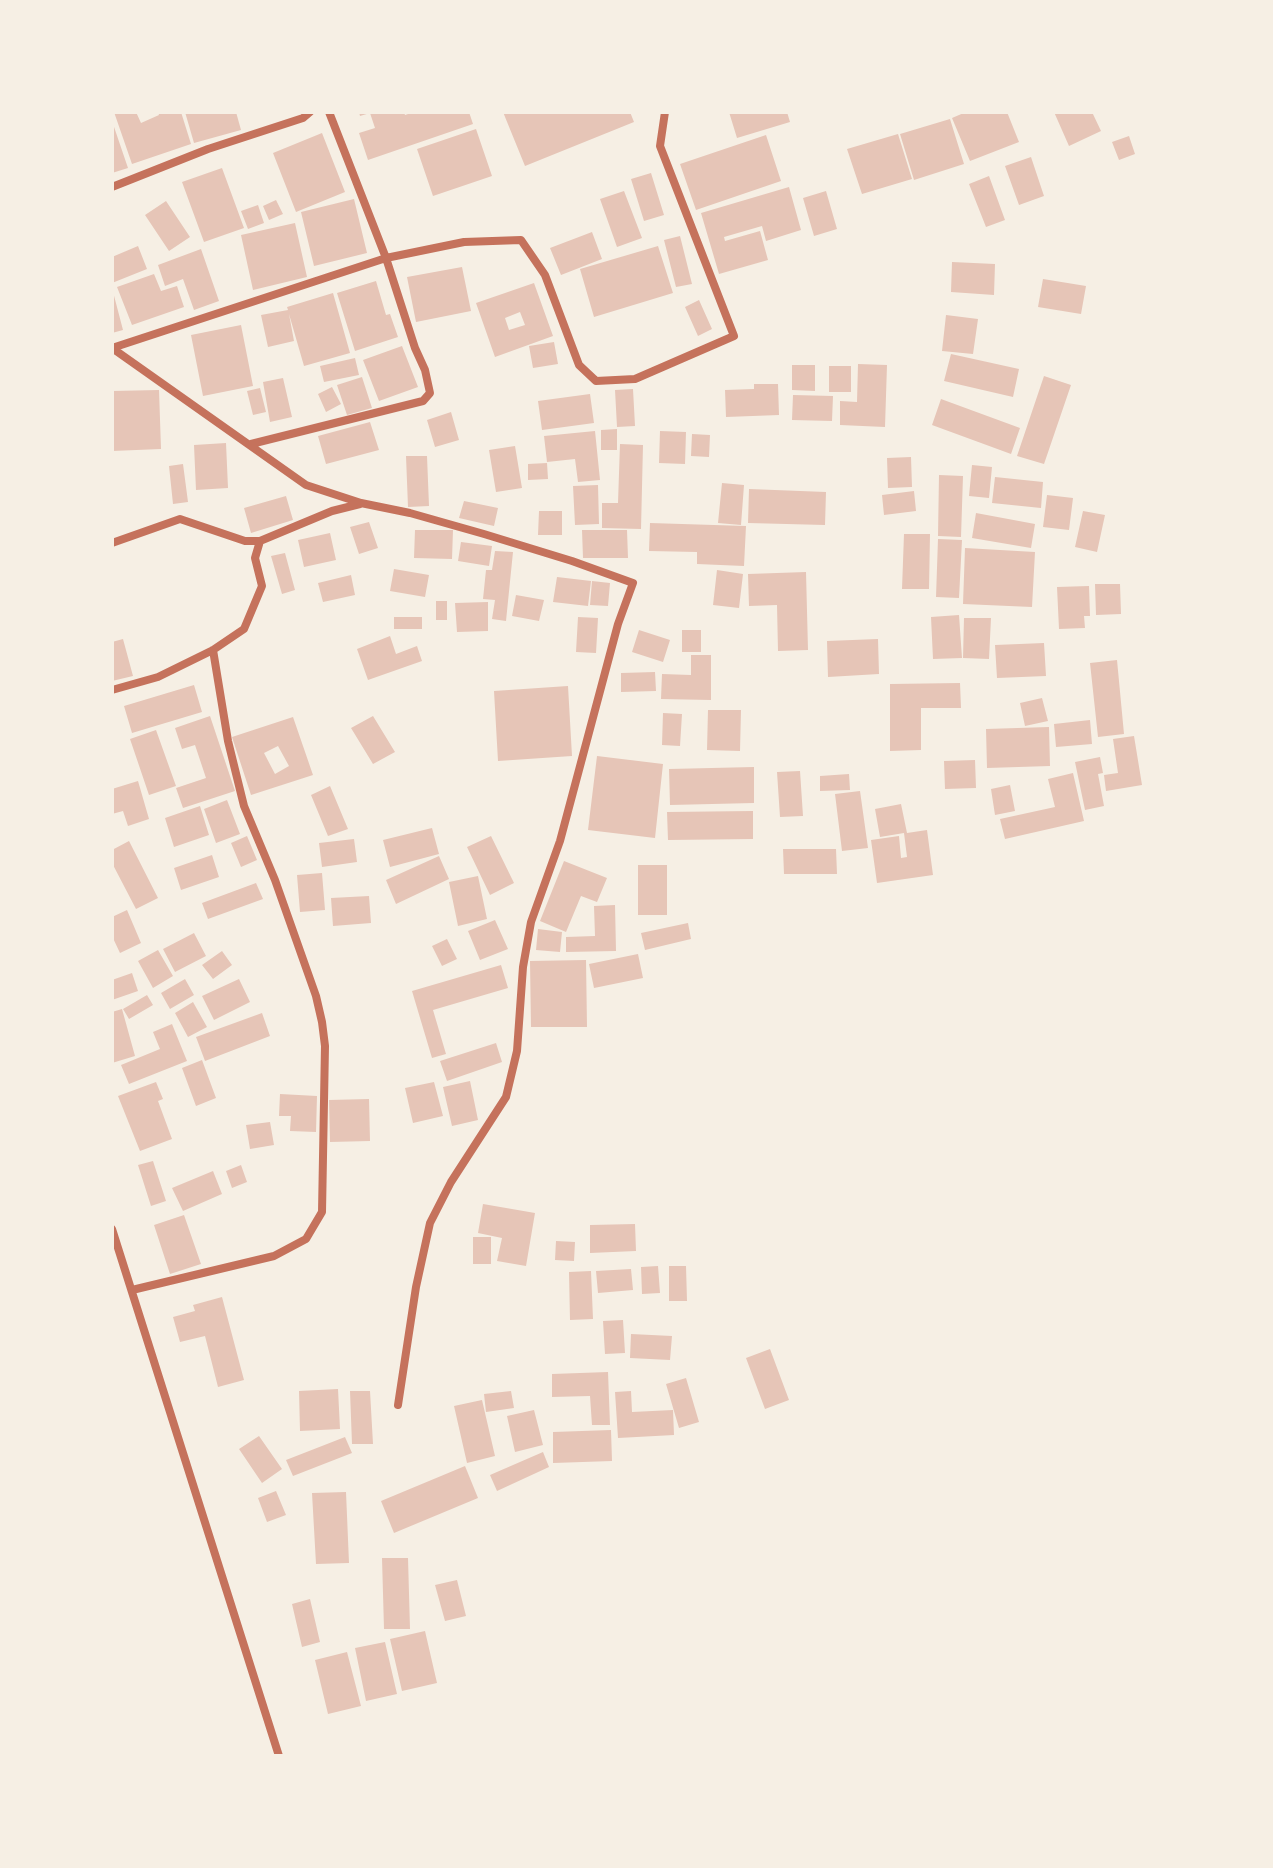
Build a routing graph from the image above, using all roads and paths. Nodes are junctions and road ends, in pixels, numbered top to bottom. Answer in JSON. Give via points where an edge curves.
{"nodes":[{"id":1,"x":310,"y":112,"type":"edge"},
{"id":2,"x":329,"y":112,"type":"edge"},
{"id":3,"x":665,"y":112,"type":"edge"},
{"id":4,"x":112,"y":187,"type":"edge"},
{"id":5,"x":386,"y":258,"type":"junction"},
{"id":6,"x":112,"y":348,"type":"edge"},
{"id":7,"x":251,"y":444,"type":"junction"},
{"id":8,"x":361,"y":503,"type":"junction"},
{"id":9,"x":260,"y":541,"type":"junction"},
{"id":10,"x":112,"y":543,"type":"edge"},
{"id":11,"x":213,"y":650,"type":"junction"},
{"id":12,"x":112,"y":690,"type":"edge"},
{"id":13,"x":112,"y":1229,"type":"edge"},
{"id":14,"x":132,"y":1290,"type":"junction"},
{"id":15,"x":398,"y":1405,"type":"dead end"},
{"id":16,"x":279,"y":1756,"type":"edge"}],
"edges":[{"from":1,"to":4,"type":"street"},
{"from":2,"to":5,"type":"street"},
{"from":3,"to":5,"type":"street","via":[[660,146],[734,336],[635,379],[596,381],[579,365],[545,275],[521,240],[464,242]]},
{"from":5,"to":6,"type":"street"},
{"from":5,"to":7,"type":"street","via":[[430,393],[423,401]]},
{"from":6,"to":7,"type":"street"},
{"from":7,"to":8,"type":"street","via":[[306,485]]},
{"from":8,"to":9,"type":"street"},
{"from":8,"to":15,"type":"street","via":[[484,534],[633,583],[560,841],[531,922],[517,1051],[506,1097],[430,1223]]},
{"from":9,"to":10,"type":"street","via":[[180,519]]},
{"from":9,"to":11,"type":"street","via":[[255,558],[262,586],[244,629]]},
{"from":11,"to":12,"type":"street","via":[[158,677]]},
{"from":11,"to":14,"type":"street","via":[[244,806],[322,1022],[322,1212],[306,1239],[274,1256]]},
{"from":13,"to":14,"type":"street"},
{"from":14,"to":16,"type":"street"}]}
